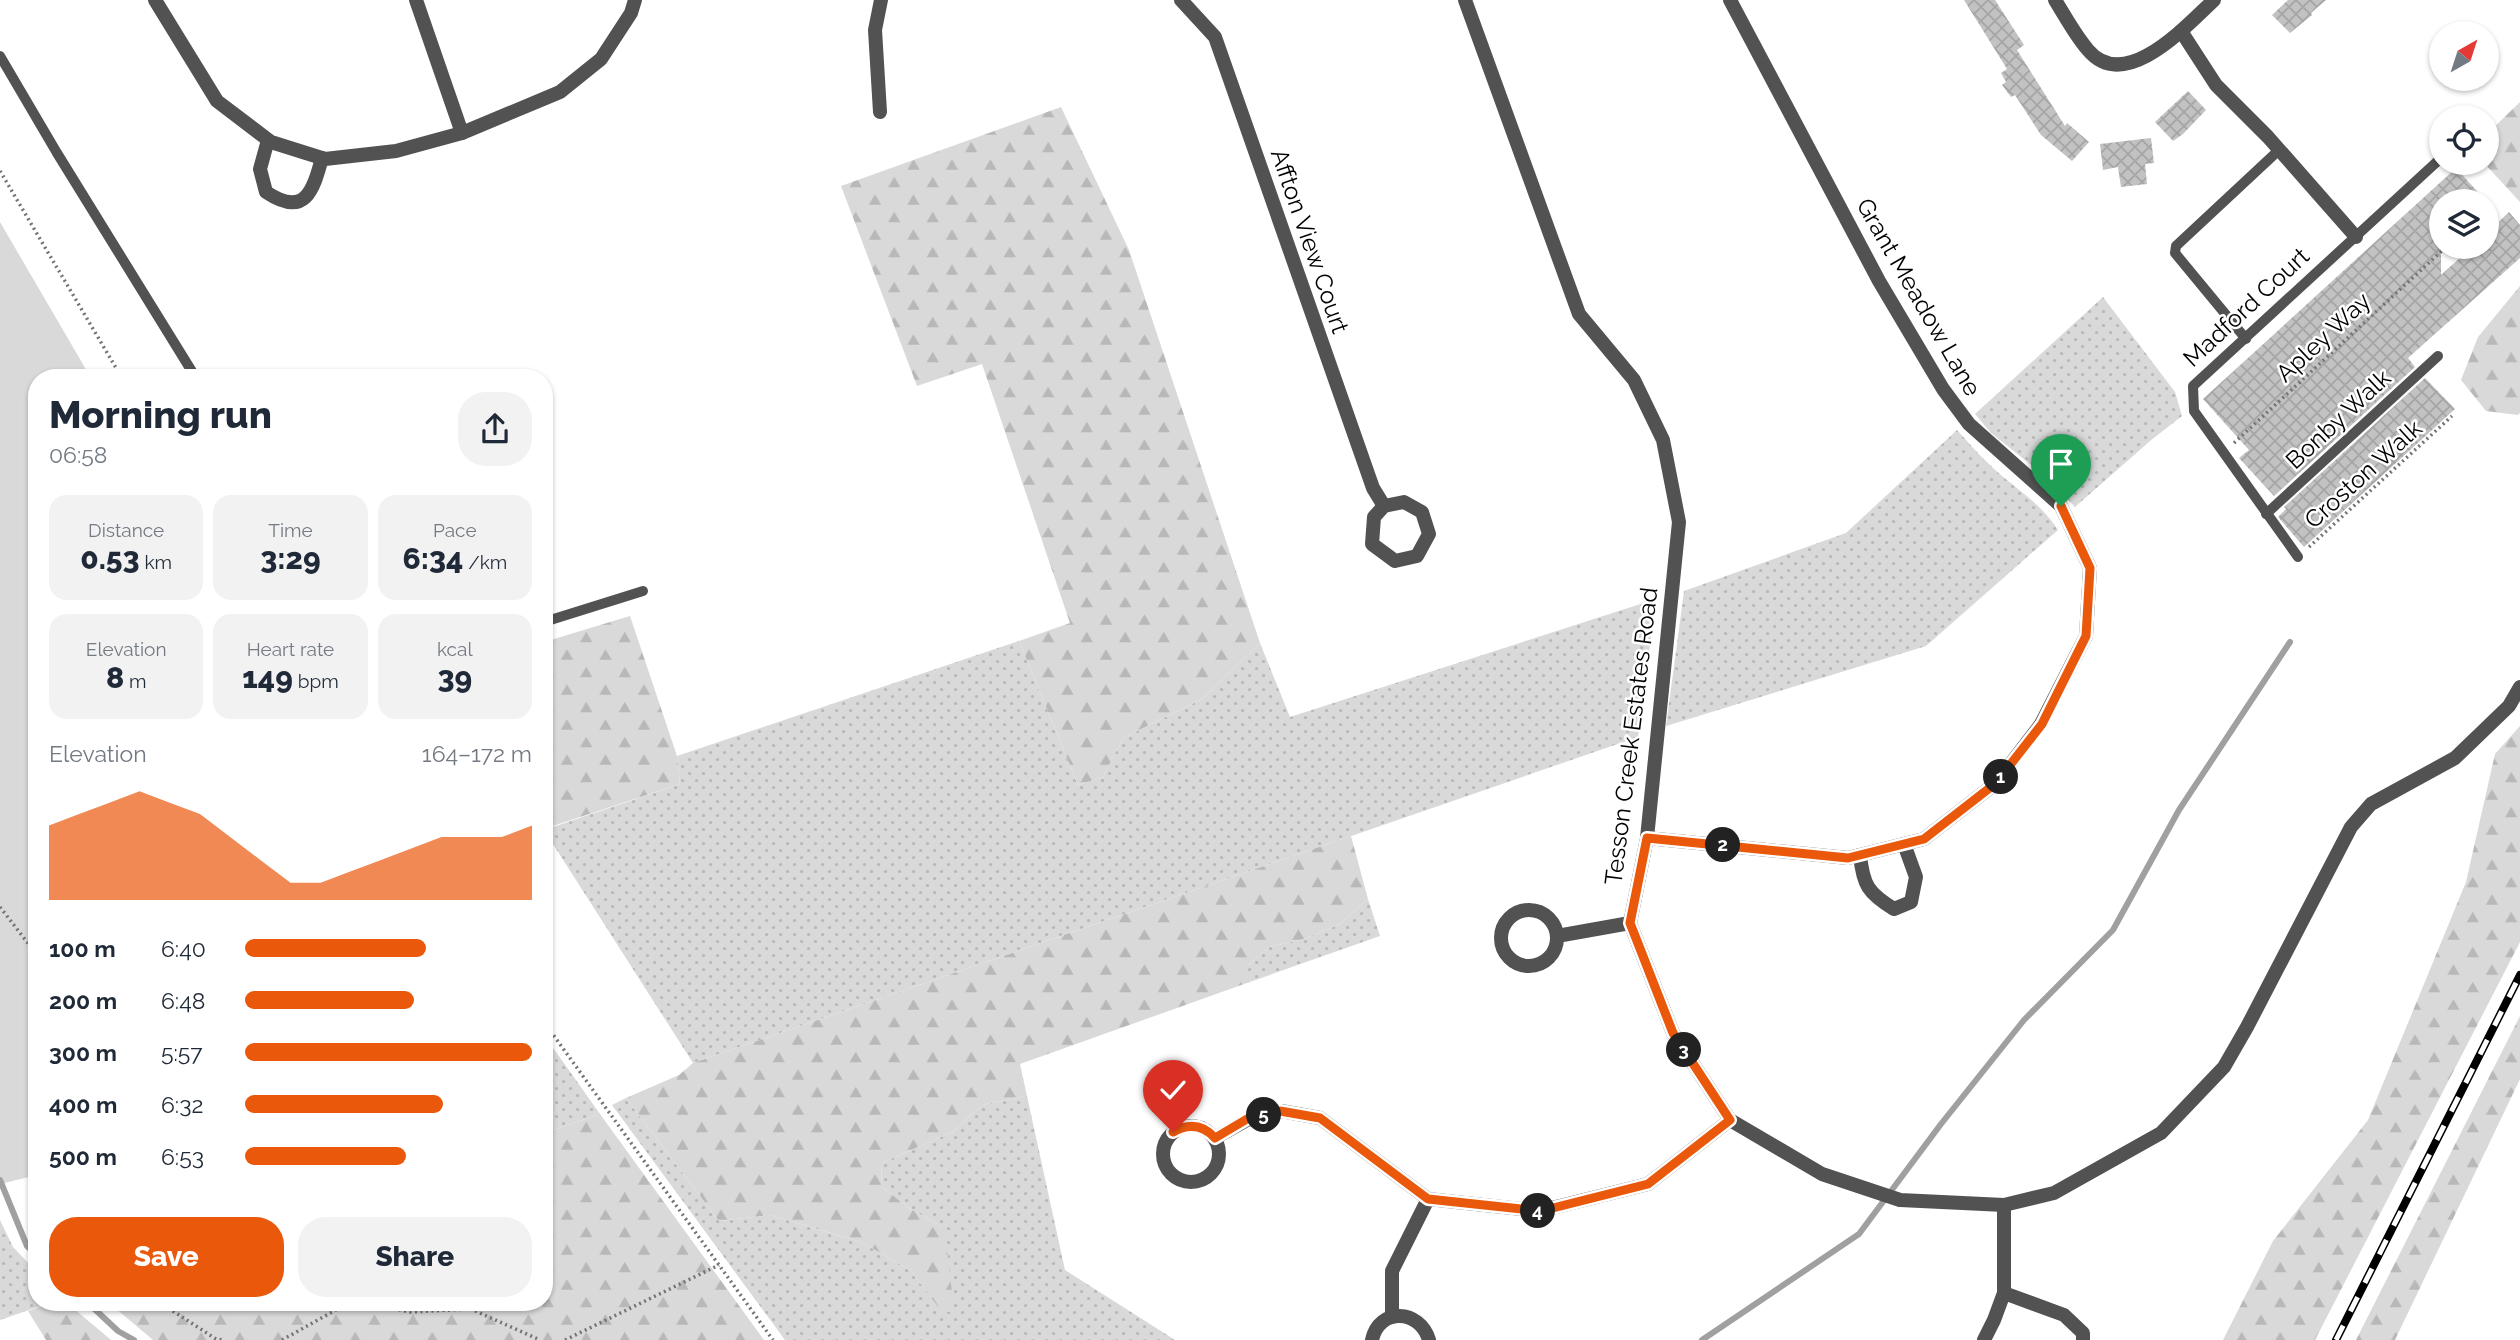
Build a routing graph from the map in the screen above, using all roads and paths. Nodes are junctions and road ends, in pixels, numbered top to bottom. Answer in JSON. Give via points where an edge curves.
{"nodes":[{"id":1,"x":155,"y":0,"type":"edge"},
{"id":2,"x":416,"y":0,"type":"edge"},
{"id":3,"x":635,"y":0,"type":"edge"},
{"id":4,"x":881,"y":0,"type":"edge"},
{"id":5,"x":1181,"y":0,"type":"edge"},
{"id":6,"x":1465,"y":0,"type":"edge"},
{"id":7,"x":1730,"y":0,"type":"edge"},
{"id":8,"x":2054,"y":0,"type":"edge"},
{"id":9,"x":2214,"y":0,"type":"edge"},
{"id":10,"x":2181,"y":31,"type":"junction"},
{"id":11,"x":0,"y":55,"type":"edge"},
{"id":12,"x":880,"y":112,"type":"dead end"},
{"id":13,"x":462,"y":133,"type":"junction"},
{"id":14,"x":268,"y":140,"type":"junction"},
{"id":15,"x":2279,"y":150,"type":"junction"},
{"id":16,"x":322,"y":158,"type":"junction"},
{"id":17,"x":2429,"y":169,"type":"edge"},
{"id":18,"x":0,"y":171,"type":"edge"},
{"id":19,"x":2356,"y":237,"type":"junction"},
{"id":20,"x":2433,"y":259,"type":"edge"},
{"id":21,"x":2246,"y":339,"type":"junction"},
{"id":22,"x":2438,"y":356,"type":"dead end"},
{"id":23,"x":117,"y":369,"type":"edge"},
{"id":24,"x":190,"y":369,"type":"edge"},
{"id":25,"x":2452,"y":416,"type":"dead end"},
{"id":26,"x":2224,"y":453,"type":"junction"},
{"id":27,"x":1384,"y":506,"type":"junction"},
{"id":28,"x":2266,"y":514,"type":"junction"},
{"id":29,"x":2298,"y":557,"type":"joint"},
{"id":30,"x":643,"y":591,"type":"dead end"},
{"id":31,"x":553,"y":619,"type":"edge"},
{"id":32,"x":2520,"y":687,"type":"edge"},
{"id":33,"x":1647,"y":838,"type":"junction"},
{"id":34,"x":1904,"y":844,"type":"junction"},
{"id":35,"x":1860,"y":855,"type":"junction"},
{"id":36,"x":0,"y":907,"type":"edge"},
{"id":37,"x":1630,"y":923,"type":"junction"},
{"id":38,"x":1557,"y":936,"type":"junction"},
{"id":39,"x":28,"y":943,"type":"edge"},
{"id":40,"x":553,"y":1034,"type":"edge"},
{"id":41,"x":1730,"y":1120,"type":"junction"},
{"id":42,"x":1215,"y":1138,"type":"junction"},
{"id":43,"x":1428,"y":1199,"type":"junction"},
{"id":44,"x":2004,"y":1205,"type":"junction"},
{"id":45,"x":719,"y":1265,"type":"junction"},
{"id":46,"x":2004,"y":1293,"type":"junction"},
{"id":47,"x":173,"y":1311,"type":"edge"},
{"id":48,"x":334,"y":1311,"type":"edge"},
{"id":49,"x":405,"y":1311,"type":"edge"},
{"id":50,"x":430,"y":1311,"type":"edge"},
{"id":51,"x":475,"y":1311,"type":"edge"},
{"id":52,"x":1392,"y":1317,"type":"junction"},
{"id":53,"x":223,"y":1340,"type":"edge"},
{"id":54,"x":282,"y":1340,"type":"edge"},
{"id":55,"x":540,"y":1340,"type":"edge"},
{"id":56,"x":565,"y":1340,"type":"edge"},
{"id":57,"x":772,"y":1340,"type":"edge"},
{"id":58,"x":1372,"y":1340,"type":"edge"},
{"id":59,"x":1429,"y":1340,"type":"edge"},
{"id":60,"x":1984,"y":1340,"type":"edge"},
{"id":61,"x":2083,"y":1340,"type":"edge"}],
"edges":[{"from":1,"to":14,"type":"street","via":[[217,101]]},
{"from":2,"to":13,"type":"street"},
{"from":3,"to":13,"type":"street","via":[[601,58],[560,92]]},
{"from":4,"to":12,"type":"street","via":[[875,30]]},
{"from":5,"to":27,"type":"street","name":"Affton View Court","via":[[1215,37],[1373,488]]},
{"from":6,"to":33,"type":"street","name":"Tesson Creek Estates Road","via":[[1579,314],[1634,380],[1663,440],[1679,522]]},
{"from":7,"to":34,"type":"street","name":"Grant Meadow Lane","via":[[1879,281],[1943,389],[1969,424],[2061,506],[2090,568],[2086,636],[2042,724],[1996,783],[1924,839]]},
{"from":8,"to":10,"type":"street","via":[[2089,52],[2113,66],[2136,63]]},
{"from":9,"to":10,"type":"street"},
{"from":10,"to":15,"type":"street","via":[[2216,85]]},
{"from":11,"to":24,"type":"lane"},
{"from":13,"to":16,"type":"street","via":[[396,151]]},
{"from":14,"to":16,"type":"street"},
{"from":14,"to":16,"type":"street","via":[[260,169],[266,192],[282,202],[308,196]]},
{"from":15,"to":19,"type":"street"},
{"from":15,"to":21,"type":"lane","via":[[2176,246],[2175,253]]},
{"from":17,"to":19,"type":"lane","name":"Madford Court"},
{"from":18,"to":23,"type":"path"},
{"from":19,"to":21,"type":"lane","name":"Madford Court"},
{"from":20,"to":26,"type":"path","name":"Apley Way"},
{"from":21,"to":26,"type":"lane","name":"Madford Court","via":[[2193,386],[2194,411]]},
{"from":22,"to":28,"type":"lane","name":"Bonby Walk"},
{"from":25,"to":29,"type":"path","name":"Croston Walk"},
{"from":26,"to":28,"type":"lane","name":"Madford Court"},
{"from":27,"to":27,"type":"street","via":[[1374,517],[1373,544],[1395,561],[1417,556],[1429,534],[1422,512],[1404,502]]},
{"from":28,"to":29,"type":"lane","name":"Madford Court"},
{"from":30,"to":31,"type":"lane"},
{"from":32,"to":44,"type":"street","via":[[2509,706],[2455,758],[2371,804],[2351,827],[2224,1067],[2161,1133],[2054,1193]]},
{"from":33,"to":35,"type":"street","name":"Grant Meadow Lane","via":[[1848,858]]},
{"from":33,"to":37,"type":"street","name":"Tesson Creek Estates Road"},
{"from":34,"to":35,"type":"street","name":"Grant Meadow Lane"},
{"from":34,"to":35,"type":"street","via":[[1916,877],[1911,902],[1894,909],[1874,896],[1862,878]]},
{"from":36,"to":39,"type":"path"},
{"from":37,"to":38,"type":"street"},
{"from":37,"to":41,"type":"street","via":[[1673,1033]]},
{"from":38,"to":38,"type":"street","via":[[1550,919],[1526,909],[1504,923],[1500,942],[1509,959],[1527,967],[1552,955]]},
{"from":40,"to":45,"type":"path"},
{"from":41,"to":43,"type":"street","via":[[1648,1184],[1541,1211]]},
{"from":41,"to":44,"type":"street","via":[[1822,1174],[1900,1200]]},
{"from":42,"to":42,"type":"street","via":[[1191,1125],[1173,1132],[1163,1147],[1170,1174],[1186,1183],[1205,1180],[1220,1157]]},
{"from":42,"to":43,"type":"street","via":[[1247,1119],[1280,1111],[1320,1118]]},
{"from":43,"to":52,"type":"street","via":[[1392,1271]]},
{"from":44,"to":46,"type":"street"},
{"from":45,"to":56,"type":"path"},
{"from":45,"to":57,"type":"path"},
{"from":46,"to":60,"type":"street"},
{"from":46,"to":61,"type":"street","via":[[2064,1315],[2083,1333]]},
{"from":47,"to":53,"type":"path"},
{"from":48,"to":54,"type":"path"},
{"from":49,"to":50,"type":"path"},
{"from":51,"to":55,"type":"path"},
{"from":52,"to":58,"type":"street","via":[[1377,1327]]},
{"from":52,"to":59,"type":"street","via":[[1412,1318]]}]}
